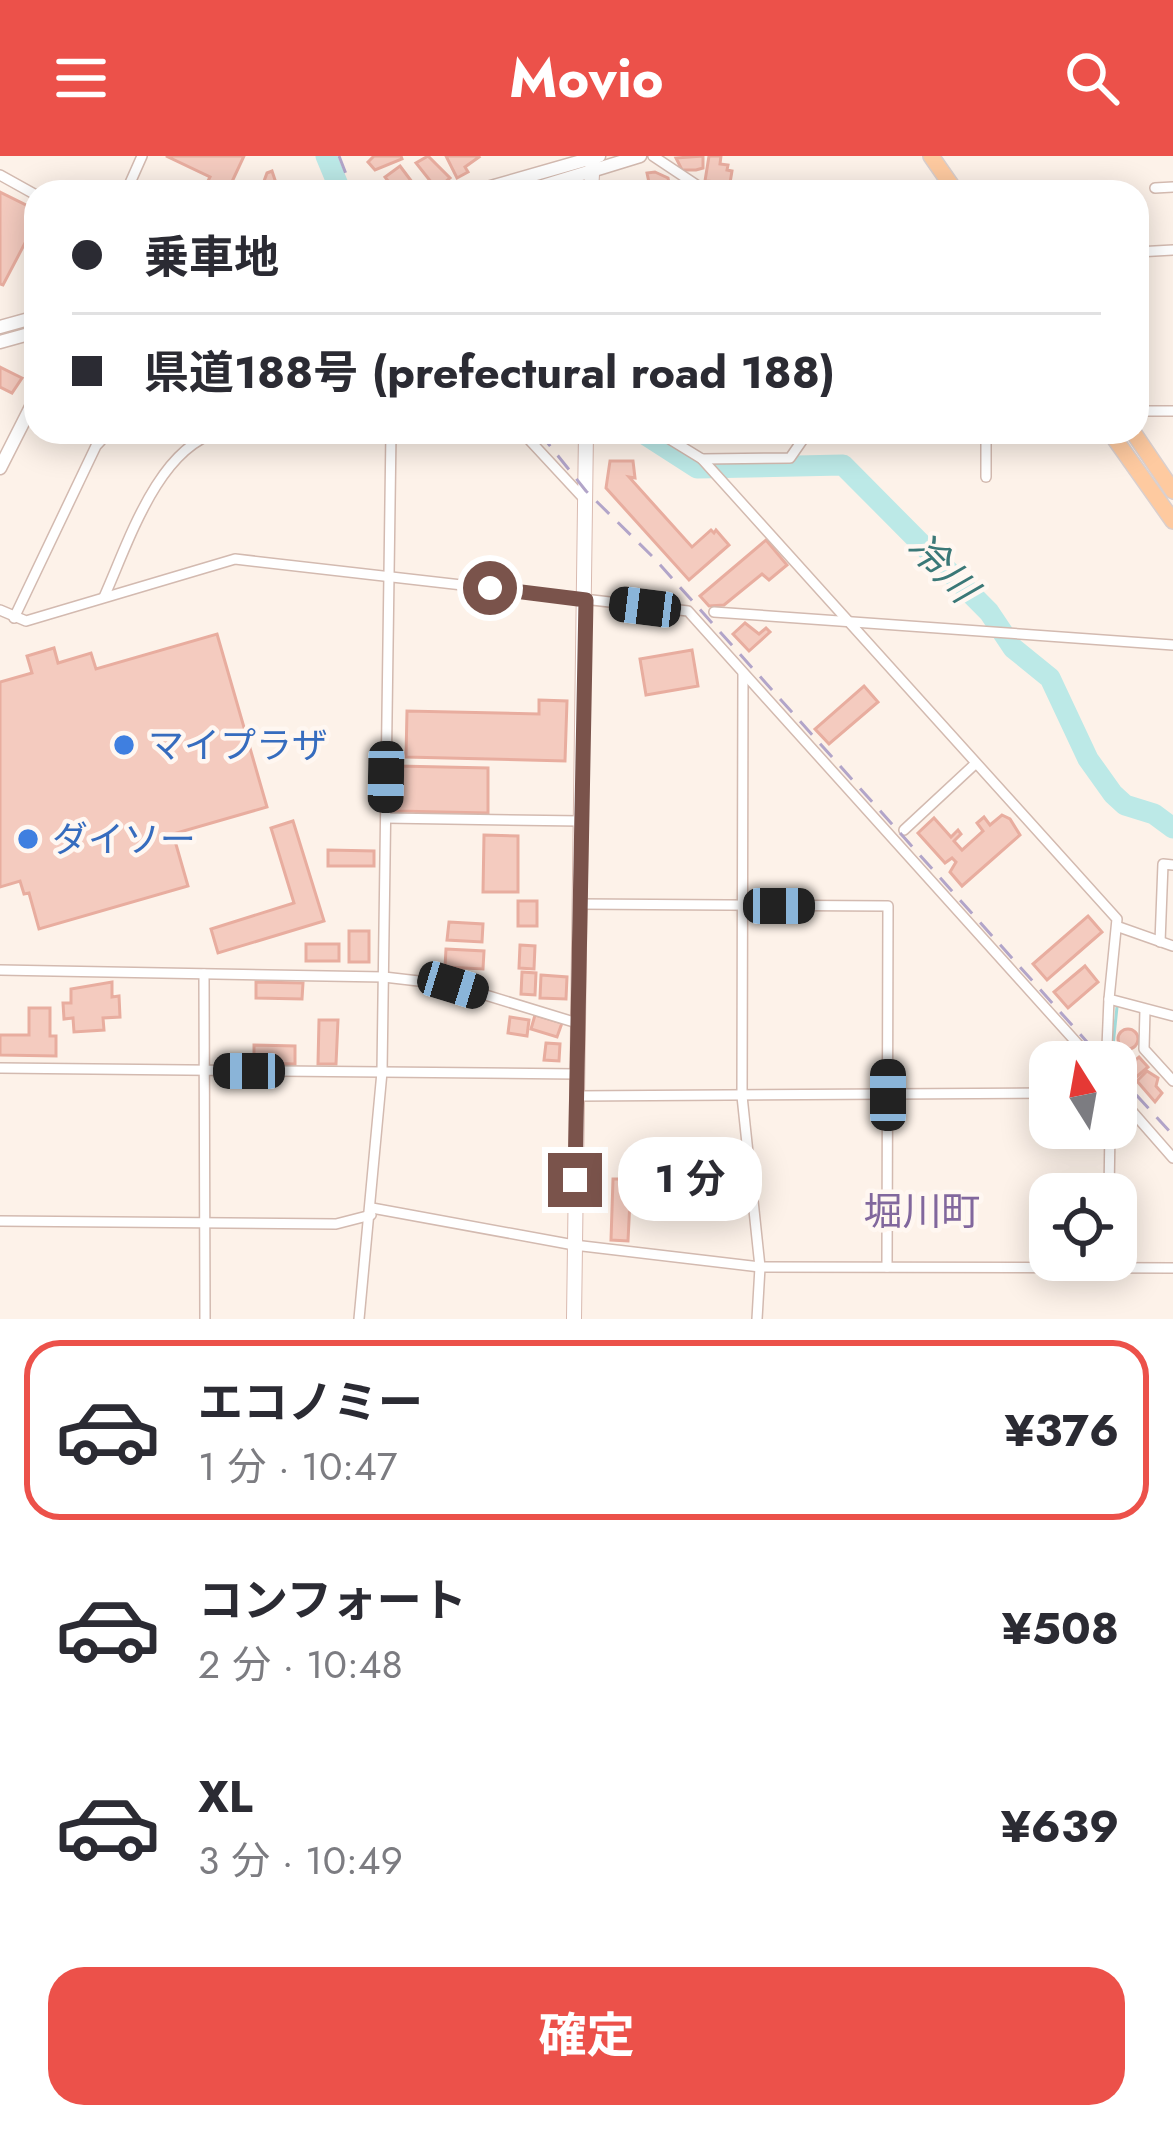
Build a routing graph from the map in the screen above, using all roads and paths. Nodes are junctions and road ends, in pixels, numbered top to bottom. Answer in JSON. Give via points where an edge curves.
{"nodes":[{"id":1,"x":640,"y":156,"type":"edge"},
{"id":2,"x":653,"y":156,"type":"edge"},
{"id":3,"x":594,"y":160,"type":"edge"},
{"id":4,"x":518,"y":180,"type":"edge"},
{"id":5,"x":550,"y":180,"type":"edge"},
{"id":6,"x":689,"y":180,"type":"edge"},
{"id":7,"x":1155,"y":188,"type":"dead end"},
{"id":8,"x":1173,"y":188,"type":"edge"},
{"id":9,"x":24,"y":421,"type":"edge"},
{"id":10,"x":98,"y":444,"type":"edge"},
{"id":11,"x":193,"y":444,"type":"edge"},
{"id":12,"x":391,"y":444,"type":"edge"},
{"id":13,"x":533,"y":444,"type":"edge"},
{"id":14,"x":586,"y":444,"type":"edge"},
{"id":15,"x":678,"y":444,"type":"edge"},
{"id":16,"x":800,"y":444,"type":"edge"},
{"id":17,"x":986,"y":444,"type":"edge"},
{"id":18,"x":1119,"y":444,"type":"edge"},
{"id":19,"x":1141,"y":444,"type":"edge"},
{"id":20,"x":702,"y":459,"type":"junction"},
{"id":21,"x":0,"y":468,"type":"edge"},
{"id":22,"x":986,"y":477,"type":"dead end"},
{"id":23,"x":1173,"y":490,"type":"edge"},
{"id":24,"x":586,"y":501,"type":"junction"},
{"id":25,"x":1173,"y":520,"type":"edge"},
{"id":26,"x":389,"y":575,"type":"junction"},
{"id":27,"x":104,"y":597,"type":"junction"},
{"id":28,"x":586,"y":600,"type":"junction"},
{"id":29,"x":0,"y":610,"type":"edge"},
{"id":30,"x":714,"y":612,"type":"dead end"},
{"id":31,"x":14,"y":618,"type":"junction"},
{"id":32,"x":848,"y":623,"type":"junction"},
{"id":33,"x":1173,"y":645,"type":"edge"},
{"id":34,"x":743,"y":674,"type":"junction"},
{"id":35,"x":975,"y":764,"type":"junction"},
{"id":36,"x":386,"y":818,"type":"junction"},
{"id":37,"x":581,"y":821,"type":"junction"},
{"id":38,"x":904,"y":830,"type":"dead end"},
{"id":39,"x":1173,"y":865,"type":"edge"},
{"id":40,"x":578,"y":904,"type":"junction"},
{"id":41,"x":743,"y":906,"type":"junction"},
{"id":42,"x":1119,"y":927,"type":"junction"},
{"id":43,"x":1160,"y":942,"type":"junction"},
{"id":44,"x":1173,"y":946,"type":"edge"},
{"id":45,"x":0,"y":970,"type":"edge"},
{"id":46,"x":204,"y":974,"type":"junction"},
{"id":47,"x":384,"y":977,"type":"junction"},
{"id":48,"x":1109,"y":999,"type":"junction"},
{"id":49,"x":1145,"y":1010,"type":"junction"},
{"id":50,"x":1173,"y":1016,"type":"edge"},
{"id":51,"x":577,"y":1023,"type":"junction"},
{"id":52,"x":1075,"y":1041,"type":"edge"},
{"id":53,"x":1107,"y":1041,"type":"edge"},
{"id":54,"x":0,"y":1068,"type":"edge"},
{"id":55,"x":205,"y":1070,"type":"junction"},
{"id":56,"x":382,"y":1072,"type":"junction"},
{"id":57,"x":577,"y":1074,"type":"junction"},
{"id":58,"x":1173,"y":1081,"type":"edge"},
{"id":59,"x":1029,"y":1094,"type":"edge"},
{"id":60,"x":888,"y":1095,"type":"junction"},
{"id":61,"x":577,"y":1096,"type":"junction"},
{"id":62,"x":742,"y":1096,"type":"junction"},
{"id":63,"x":1137,"y":1117,"type":"edge"},
{"id":64,"x":1173,"y":1158,"type":"edge"},
{"id":65,"x":372,"y":1211,"type":"junction"},
{"id":66,"x":0,"y":1221,"type":"edge"},
{"id":67,"x":205,"y":1222,"type":"junction"},
{"id":68,"x":574,"y":1245,"type":"junction"},
{"id":69,"x":1029,"y":1265,"type":"edge"},
{"id":70,"x":1137,"y":1266,"type":"edge"},
{"id":71,"x":760,"y":1267,"type":"junction"},
{"id":72,"x":887,"y":1267,"type":"junction"},
{"id":73,"x":1173,"y":1268,"type":"edge"},
{"id":74,"x":205,"y":1319,"type":"edge"},
{"id":75,"x":359,"y":1319,"type":"edge"},
{"id":76,"x":574,"y":1319,"type":"edge"},
{"id":77,"x":758,"y":1319,"type":"edge"}],
"edges":[{"from":1,"to":3,"type":"street"},
{"from":2,"to":6,"type":"street"},
{"from":3,"to":4,"type":"street"},
{"from":3,"to":5,"type":"street"},
{"from":7,"to":8,"type":"street"},
{"from":9,"to":21,"type":"street"},
{"from":10,"to":31,"type":"street"},
{"from":11,"to":27,"type":"street","via":[[158,480]]},
{"from":12,"to":26,"type":"street"},
{"from":13,"to":24,"type":"street"},
{"from":14,"to":24,"type":"main road"},
{"from":15,"to":20,"type":"street"},
{"from":16,"to":20,"type":"street","via":[[790,458]]},
{"from":17,"to":22,"type":"street"},
{"from":18,"to":25,"type":"main road"},
{"from":19,"to":23,"type":"main road"},
{"from":20,"to":32,"type":"street"},
{"from":24,"to":28,"type":"main road"},
{"from":26,"to":27,"type":"street","via":[[235,559]]},
{"from":26,"to":28,"type":"street"},
{"from":26,"to":36,"type":"street"},
{"from":27,"to":31,"type":"street"},
{"from":28,"to":34,"type":"street","via":[[688,611]]},
{"from":28,"to":37,"type":"main road"},
{"from":29,"to":31,"type":"street"},
{"from":30,"to":32,"type":"street"},
{"from":32,"to":33,"type":"street"},
{"from":32,"to":35,"type":"street"},
{"from":34,"to":41,"type":"street"},
{"from":34,"to":52,"type":"street"},
{"from":35,"to":38,"type":"street"},
{"from":35,"to":42,"type":"street"},
{"from":36,"to":37,"type":"street"},
{"from":36,"to":47,"type":"street"},
{"from":37,"to":40,"type":"main road"},
{"from":39,"to":43,"type":"street","via":[[1163,864]]},
{"from":40,"to":41,"type":"street"},
{"from":40,"to":51,"type":"main road"},
{"from":41,"to":60,"type":"street","via":[[888,906]]},
{"from":41,"to":62,"type":"street"},
{"from":42,"to":43,"type":"street"},
{"from":42,"to":48,"type":"street"},
{"from":43,"to":44,"type":"street"},
{"from":45,"to":46,"type":"street"},
{"from":46,"to":47,"type":"street"},
{"from":46,"to":55,"type":"street"},
{"from":47,"to":51,"type":"street","via":[[453,985]]},
{"from":47,"to":56,"type":"street"},
{"from":48,"to":49,"type":"street"},
{"from":48,"to":53,"type":"street"},
{"from":49,"to":50,"type":"street"},
{"from":49,"to":58,"type":"street","via":[[1144,1049]]},
{"from":51,"to":57,"type":"main road"},
{"from":54,"to":55,"type":"street"},
{"from":55,"to":56,"type":"street"},
{"from":55,"to":67,"type":"street"},
{"from":56,"to":57,"type":"street"},
{"from":56,"to":65,"type":"street"},
{"from":57,"to":61,"type":"main road"},
{"from":59,"to":60,"type":"street"},
{"from":60,"to":62,"type":"street"},
{"from":60,"to":72,"type":"street"},
{"from":61,"to":62,"type":"street"},
{"from":61,"to":68,"type":"main road"},
{"from":62,"to":71,"type":"street"},
{"from":63,"to":64,"type":"street"},
{"from":65,"to":67,"type":"street","via":[[336,1224]]},
{"from":65,"to":68,"type":"street"},
{"from":65,"to":75,"type":"street"},
{"from":66,"to":67,"type":"street"},
{"from":67,"to":74,"type":"street"},
{"from":68,"to":71,"type":"street"},
{"from":68,"to":76,"type":"main road"},
{"from":69,"to":72,"type":"street"},
{"from":70,"to":73,"type":"street"},
{"from":71,"to":72,"type":"street"},
{"from":71,"to":77,"type":"street"}]}
